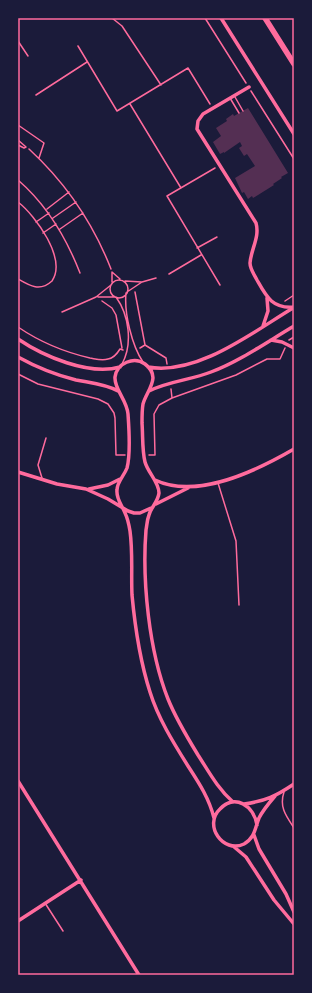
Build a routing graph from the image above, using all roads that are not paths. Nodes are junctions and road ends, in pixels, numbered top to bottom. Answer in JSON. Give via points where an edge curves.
{"nodes":[{"id":1,"x":221,"y":18,"type":"edge"},
{"id":2,"x":265,"y":18,"type":"edge"},
{"id":3,"x":18,"y":41,"type":"edge"},
{"id":4,"x":28,"y":56,"type":"dead end"},
{"id":5,"x":294,"y":64,"type":"edge"},
{"id":6,"x":249,"y":87,"type":"dead end"},
{"id":7,"x":232,"y":97,"type":"junction"},
{"id":8,"x":243,"y":111,"type":"dead end"},
{"id":9,"x":239,"y":114,"type":"dead end"},
{"id":10,"x":294,"y":134,"type":"edge"},
{"id":11,"x":18,"y":140,"type":"edge"},
{"id":12,"x":18,"y":145,"type":"edge"},
{"id":13,"x":156,"y":278,"type":"dead end"},
{"id":14,"x":122,"y":281,"type":"junction"},
{"id":15,"x":142,"y":282,"type":"junction"},
{"id":16,"x":111,"y":285,"type":"junction"},
{"id":17,"x":127,"y":293,"type":"junction"},
{"id":18,"x":96,"y":297,"type":"junction"},
{"id":19,"x":115,"y":297,"type":"junction"},
{"id":20,"x":267,"y":298,"type":"junction"},
{"id":21,"x":294,"y":307,"type":"edge"},
{"id":22,"x":62,"y":312,"type":"dead end"},
{"id":23,"x":126,"y":324,"type":"junction"},
{"id":24,"x":130,"y":324,"type":"junction"},
{"id":25,"x":262,"y":326,"type":"junction"},
{"id":26,"x":294,"y":326,"type":"edge"},
{"id":27,"x":18,"y":338,"type":"edge"},
{"id":28,"x":270,"y":340,"type":"junction"},
{"id":29,"x":294,"y":348,"type":"edge"},
{"id":30,"x":18,"y":357,"type":"edge"},
{"id":31,"x":144,"y":364,"type":"junction"},
{"id":32,"x":120,"y":367,"type":"junction"},
{"id":33,"x":148,"y":367,"type":"junction"},
{"id":34,"x":120,"y":392,"type":"junction"},
{"id":35,"x":148,"y":392,"type":"junction"},
{"id":36,"x":46,"y":438,"type":"dead end"},
{"id":37,"x":294,"y":450,"type":"edge"},
{"id":38,"x":18,"y":472,"type":"edge"},
{"id":39,"x":121,"y":478,"type":"junction"},
{"id":40,"x":154,"y":479,"type":"junction"},
{"id":41,"x":42,"y":480,"type":"junction"},
{"id":42,"x":218,"y":482,"type":"junction"},
{"id":43,"x":191,"y":487,"type":"junction"},
{"id":44,"x":86,"y":489,"type":"junction"},
{"id":45,"x":156,"y":504,"type":"junction"},
{"id":46,"x":122,"y":507,"type":"junction"},
{"id":47,"x":152,"y":508,"type":"junction"},
{"id":48,"x":239,"y":604,"type":"dead end"},
{"id":49,"x":18,"y":781,"type":"edge"},
{"id":50,"x":294,"y":784,"type":"edge"},
{"id":51,"x":284,"y":790,"type":"junction"},
{"id":52,"x":275,"y":796,"type":"junction"},
{"id":53,"x":233,"y":802,"type":"junction"},
{"id":54,"x":244,"y":804,"type":"junction"},
{"id":55,"x":214,"y":818,"type":"junction"},
{"id":56,"x":257,"y":825,"type":"junction"},
{"id":57,"x":294,"y":828,"type":"edge"},
{"id":58,"x":254,"y":835,"type":"junction"},
{"id":59,"x":233,"y":846,"type":"junction"},
{"id":60,"x":81,"y":880,"type":"junction"},
{"id":61,"x":45,"y":903,"type":"junction"},
{"id":62,"x":294,"y":912,"type":"edge"},
{"id":63,"x":18,"y":921,"type":"edge"},
{"id":64,"x":294,"y":924,"type":"edge"},
{"id":65,"x":63,"y":931,"type":"dead end"},
{"id":66,"x":139,"y":975,"type":"edge"}],
"edges":[{"from":1,"to":10,"type":"street"},
{"from":2,"to":5,"type":"highway"},
{"from":3,"to":4,"type":"lane"},
{"from":6,"to":7,"type":"street"},
{"from":7,"to":8,"type":"lane"},
{"from":7,"to":9,"type":"lane"},
{"from":7,"to":20,"type":"street","via":[[200,117],[197,125],[199,133],[256,223],[257,234],[250,267]]},
{"from":11,"to":12,"type":"lane","via":[[26,147]]},
{"from":13,"to":15,"type":"lane"},
{"from":14,"to":15,"type":"lane"},
{"from":14,"to":16,"type":"lane","via":[[117,280]]},
{"from":14,"to":16,"type":"lane","via":[[112,272]]},
{"from":14,"to":17,"type":"lane","via":[[127,286]]},
{"from":15,"to":17,"type":"lane"},
{"from":16,"to":18,"type":"lane"},
{"from":16,"to":19,"type":"lane","via":[[111,293]]},
{"from":17,"to":19,"type":"lane","via":[[122,297]]},
{"from":17,"to":24,"type":"lane"},
{"from":18,"to":19,"type":"lane"},
{"from":18,"to":22,"type":"lane"},
{"from":19,"to":23,"type":"lane","via":[[122,308]]},
{"from":20,"to":21,"type":"street","via":[[283,307]]},
{"from":20,"to":25,"type":"street","via":[[268,311]]},
{"from":21,"to":25,"type":"street"},
{"from":23,"to":24,"type":"lane"},
{"from":23,"to":32,"type":"lane","via":[[129,337],[127,351]]},
{"from":24,"to":31,"type":"lane","via":[[136,350]]},
{"from":25,"to":33,"type":"street","via":[[217,353],[193,363],[168,368]]},
{"from":26,"to":28,"type":"street"},
{"from":27,"to":32,"type":"street","via":[[40,352],[76,365],[101,370]]},
{"from":28,"to":29,"type":"street"},
{"from":28,"to":35,"type":"street","via":[[211,372]]},
{"from":30,"to":34,"type":"street","via":[[61,376],[107,386]]},
{"from":31,"to":32,"type":"street","via":[[135,361]]},
{"from":31,"to":33,"type":"street"},
{"from":32,"to":34,"type":"street","via":[[115,377]]},
{"from":33,"to":35,"type":"street","via":[[153,377]]},
{"from":34,"to":39,"type":"street","via":[[128,411],[127,467]]},
{"from":35,"to":40,"type":"street","via":[[142,408],[144,454],[147,468]]},
{"from":36,"to":41,"type":"lane","via":[[38,465]]},
{"from":37,"to":42,"type":"street"},
{"from":38,"to":41,"type":"street"},
{"from":39,"to":44,"type":"street","via":[[108,485]]},
{"from":39,"to":46,"type":"street","via":[[117,496]]},
{"from":40,"to":43,"type":"street","via":[[168,485]]},
{"from":40,"to":45,"type":"street","via":[[159,491]]},
{"from":41,"to":44,"type":"street"},
{"from":42,"to":43,"type":"street"},
{"from":42,"to":48,"type":"lane","via":[[236,541]]},
{"from":43,"to":45,"type":"street"},
{"from":44,"to":46,"type":"street"},
{"from":45,"to":47,"type":"street"},
{"from":46,"to":47,"type":"street","via":[[134,513]]},
{"from":46,"to":55,"type":"street","via":[[130,529],[134,615],[150,691],[162,722],[209,801]]},
{"from":47,"to":53,"type":"street","via":[[148,515],[146,530],[146,581],[151,633],[159,672],[169,702],[183,729],[217,785]]},
{"from":49,"to":60,"type":"street"},
{"from":50,"to":51,"type":"street"},
{"from":51,"to":52,"type":"street"},
{"from":51,"to":57,"type":"lane","via":[[283,811]]},
{"from":52,"to":54,"type":"street"},
{"from":52,"to":56,"type":"street","via":[[266,806]]},
{"from":53,"to":54,"type":"street"},
{"from":53,"to":55,"type":"street","via":[[221,807]]},
{"from":54,"to":56,"type":"street","via":[[253,813]]},
{"from":55,"to":59,"type":"street","via":[[214,831],[217,836],[221,841]]},
{"from":56,"to":58,"type":"street"},
{"from":58,"to":59,"type":"street","via":[[245,844]]},
{"from":58,"to":62,"type":"street","via":[[259,849]]},
{"from":59,"to":64,"type":"street","via":[[246,857],[274,900]]},
{"from":60,"to":61,"type":"street"},
{"from":60,"to":66,"type":"street"},
{"from":61,"to":63,"type":"street"},
{"from":61,"to":65,"type":"lane"}]}
